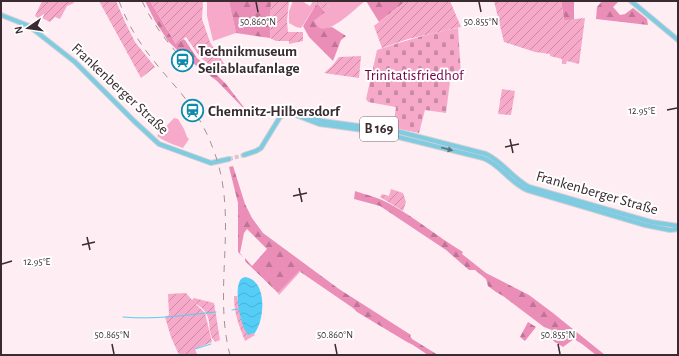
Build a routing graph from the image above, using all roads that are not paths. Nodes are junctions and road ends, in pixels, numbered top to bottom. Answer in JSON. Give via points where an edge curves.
{"nodes":[{"id":1,"x":631,"y":1,"type":"edge"},
{"id":2,"x":1,"y":15,"type":"edge"},
{"id":3,"x":678,"y":40,"type":"edge"},
{"id":4,"x":287,"y":112,"type":"junction"},
{"id":5,"x":244,"y":155,"type":"tunnel mouth"},
{"id":6,"x":229,"y":159,"type":"tunnel mouth"},
{"id":7,"x":678,"y":226,"type":"edge"},
{"id":8,"x":678,"y":229,"type":"edge"}],
"edges":[{"from":1,"to":3,"type":"main road"},
{"from":2,"to":6,"type":"main road","name":"Frankenberger Straße","via":[[26,25],[76,62],[159,144],[211,163]]},
{"from":4,"to":5,"type":"main road","via":[[280,117],[261,148]]},
{"from":4,"to":7,"type":"main road","name":"Frankenberger Straße","number":"B 169","via":[[294,110],[322,121],[396,131],[486,154],[529,186],[651,222]]},
{"from":4,"to":8,"type":"main road","name":"Frankenberger Straße","number":"B 169","one_way":true,"via":[[318,124],[378,132],[483,158],[527,190],[645,225]]}]}
